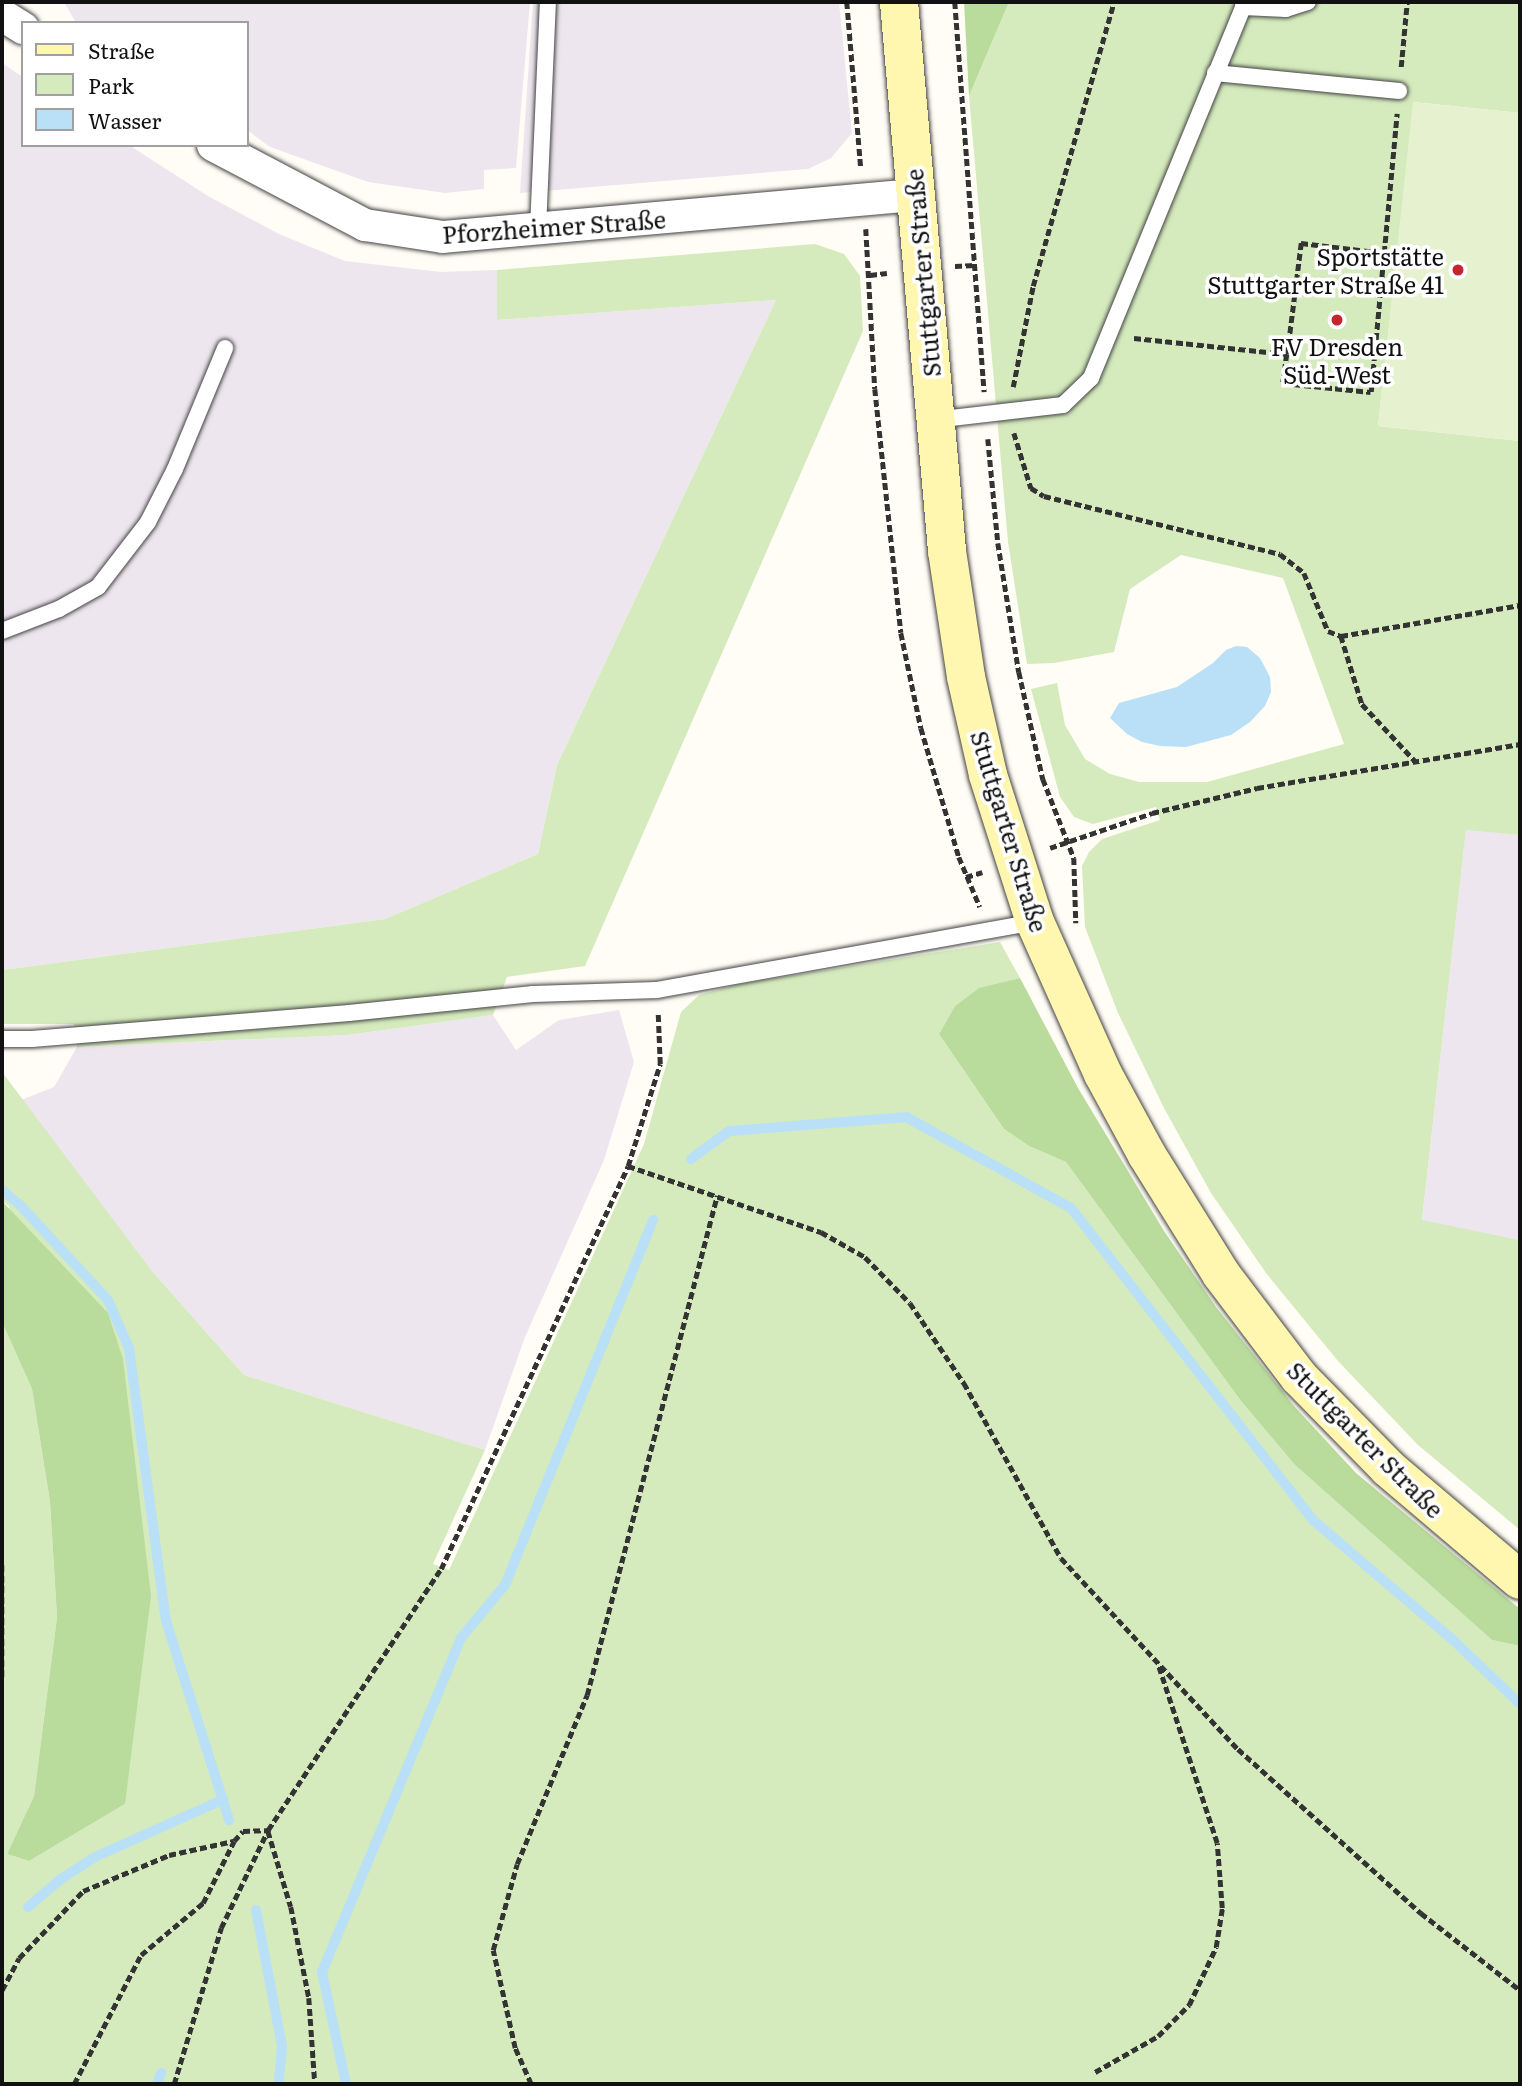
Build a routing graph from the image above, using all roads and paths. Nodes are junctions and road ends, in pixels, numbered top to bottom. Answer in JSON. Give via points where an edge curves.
{"nodes":[{"id":1,"x":548,"y":2,"type":"edge"},
{"id":2,"x":847,"y":2,"type":"edge"},
{"id":3,"x":900,"y":2,"type":"edge"},
{"id":4,"x":1114,"y":2,"type":"edge"},
{"id":5,"x":1308,"y":2,"type":"edge"},
{"id":6,"x":1407,"y":2,"type":"edge"},
{"id":7,"x":1244,"y":4,"type":"edge"},
{"id":8,"x":2,"y":15,"type":"edge"},
{"id":9,"x":21,"y":27,"type":"edge"},
{"id":10,"x":1215,"y":74,"type":"junction"},
{"id":11,"x":1399,"y":91,"type":"junction"},
{"id":12,"x":217,"y":147,"type":"edge"},
{"id":13,"x":915,"y":195,"type":"junction"},
{"id":14,"x":863,"y":201,"type":"junction"},
{"id":15,"x":538,"y":229,"type":"junction"},
{"id":16,"x":1384,"y":253,"type":"junction"},
{"id":17,"x":1108,"y":335,"type":"junction"},
{"id":18,"x":225,"y":348,"type":"dead end"},
{"id":19,"x":1287,"y":354,"type":"junction"},
{"id":20,"x":1008,"y":412,"type":"junction"},
{"id":21,"x":934,"y":421,"type":"junction"},
{"id":22,"x":1520,"y":605,"type":"edge"},
{"id":23,"x":2,"y":631,"type":"edge"},
{"id":24,"x":1341,"y":636,"type":"junction"},
{"id":25,"x":1520,"y":744,"type":"edge"},
{"id":26,"x":1416,"y":762,"type":"junction"},
{"id":27,"x":1068,"y":842,"type":"junction"},
{"id":28,"x":1014,"y":861,"type":"junction"},
{"id":29,"x":966,"y":877,"type":"junction"},
{"id":30,"x":1035,"y":922,"type":"junction"},
{"id":31,"x":991,"y":930,"type":"junction"},
{"id":32,"x":1081,"y":936,"type":"dead end"},
{"id":33,"x":657,"y":990,"type":"junction"},
{"id":34,"x":2,"y":1039,"type":"edge"},
{"id":35,"x":628,"y":1166,"type":"junction"},
{"id":36,"x":717,"y":1196,"type":"junction"},
{"id":37,"x":2,"y":1565,"type":"edge"},
{"id":38,"x":1520,"y":1580,"type":"edge"},
{"id":39,"x":1156,"y":1660,"type":"junction"},
{"id":40,"x":2,"y":1678,"type":"edge"},
{"id":41,"x":268,"y":1830,"type":"junction"},
{"id":42,"x":234,"y":1841,"type":"junction"},
{"id":43,"x":2,"y":1990,"type":"edge"},
{"id":44,"x":1520,"y":1990,"type":"edge"},
{"id":45,"x":1095,"y":2072,"type":"dead end"},
{"id":46,"x":74,"y":2084,"type":"edge"},
{"id":47,"x":174,"y":2084,"type":"edge"},
{"id":48,"x":315,"y":2084,"type":"edge"},
{"id":49,"x":531,"y":2084,"type":"edge"}],
"edges":[{"from":1,"to":15,"type":"lane"},
{"from":2,"to":14,"type":"path"},
{"from":3,"to":13,"type":"main road","name":"Stuttgarter Straße"},
{"from":4,"to":20,"type":"path","via":[[1034,286]]},
{"from":5,"to":7,"type":"lane","via":[[1286,9]]},
{"from":6,"to":11,"type":"path"},
{"from":7,"to":10,"type":"lane"},
{"from":8,"to":9,"type":"street"},
{"from":10,"to":11,"type":"lane"},
{"from":10,"to":17,"type":"lane"},
{"from":11,"to":16,"type":"path"},
{"from":12,"to":15,"type":"street","name":"Pforzheimer Straße","via":[[365,225],[443,237]]},
{"from":13,"to":14,"type":"street","name":"Pforzheimer Straße"},
{"from":13,"to":21,"type":"main road","name":"Stuttgarter Straße"},
{"from":14,"to":15,"type":"street","name":"Pforzheimer Straße"},
{"from":14,"to":29,"type":"path","via":[[875,389],[901,633],[922,728]]},
{"from":16,"to":19,"type":"path","via":[[1301,243]]},
{"from":16,"to":19,"type":"path","via":[[1371,392],[1283,383]]},
{"from":17,"to":19,"type":"path"},
{"from":17,"to":20,"type":"lane","via":[[1091,378],[1063,405]]},
{"from":18,"to":23,"type":"lane","via":[[148,522],[98,587]]},
{"from":20,"to":21,"type":"lane"},
{"from":20,"to":24,"type":"path","via":[[1031,488],[1044,496],[1280,554],[1304,573],[1328,631]]},
{"from":21,"to":28,"type":"main road","name":"Stuttgarter Straße","via":[[966,677]]},
{"from":22,"to":24,"type":"path"},
{"from":24,"to":26,"type":"path","via":[[1362,704]]},
{"from":25,"to":26,"type":"path"},
{"from":26,"to":27,"type":"path","via":[[1244,791],[1152,813]]},
{"from":27,"to":28,"type":"path"},
{"from":27,"to":32,"type":"path","via":[[1074,858],[1076,923]]},
{"from":28,"to":29,"type":"path"},
{"from":28,"to":30,"type":"main road","name":"Stuttgarter Straße"},
{"from":29,"to":31,"type":"path"},
{"from":30,"to":31,"type":"lane"},
{"from":30,"to":38,"type":"main road","name":"Stuttgarter Straße","via":[[1103,1074],[1221,1274],[1299,1377],[1388,1468]]},
{"from":31,"to":33,"type":"lane"},
{"from":33,"to":34,"type":"lane","via":[[533,994]]},
{"from":33,"to":35,"type":"path","via":[[660,1064]]},
{"from":35,"to":36,"type":"path"},
{"from":35,"to":41,"type":"path","via":[[441,1569]]},
{"from":36,"to":39,"type":"path","via":[[821,1232],[866,1256],[910,1303],[964,1383],[1062,1558]]},
{"from":36,"to":49,"type":"path","via":[[587,1695],[517,1864],[493,1950],[515,2048]]},
{"from":37,"to":40,"type":"path"},
{"from":39,"to":44,"type":"path","via":[[1238,1749],[1421,1913]]},
{"from":39,"to":45,"type":"path","via":[[1217,1843],[1222,1908],[1216,1947],[1189,2005],[1158,2036]]},
{"from":41,"to":42,"type":"path","via":[[243,1832]]},
{"from":41,"to":47,"type":"path","via":[[222,1928]]},
{"from":41,"to":48,"type":"path","via":[[291,1907],[309,1998]]},
{"from":42,"to":43,"type":"path","via":[[169,1855],[83,1891],[19,1958]]},
{"from":42,"to":46,"type":"path","via":[[203,1903],[141,1955]]}]}
